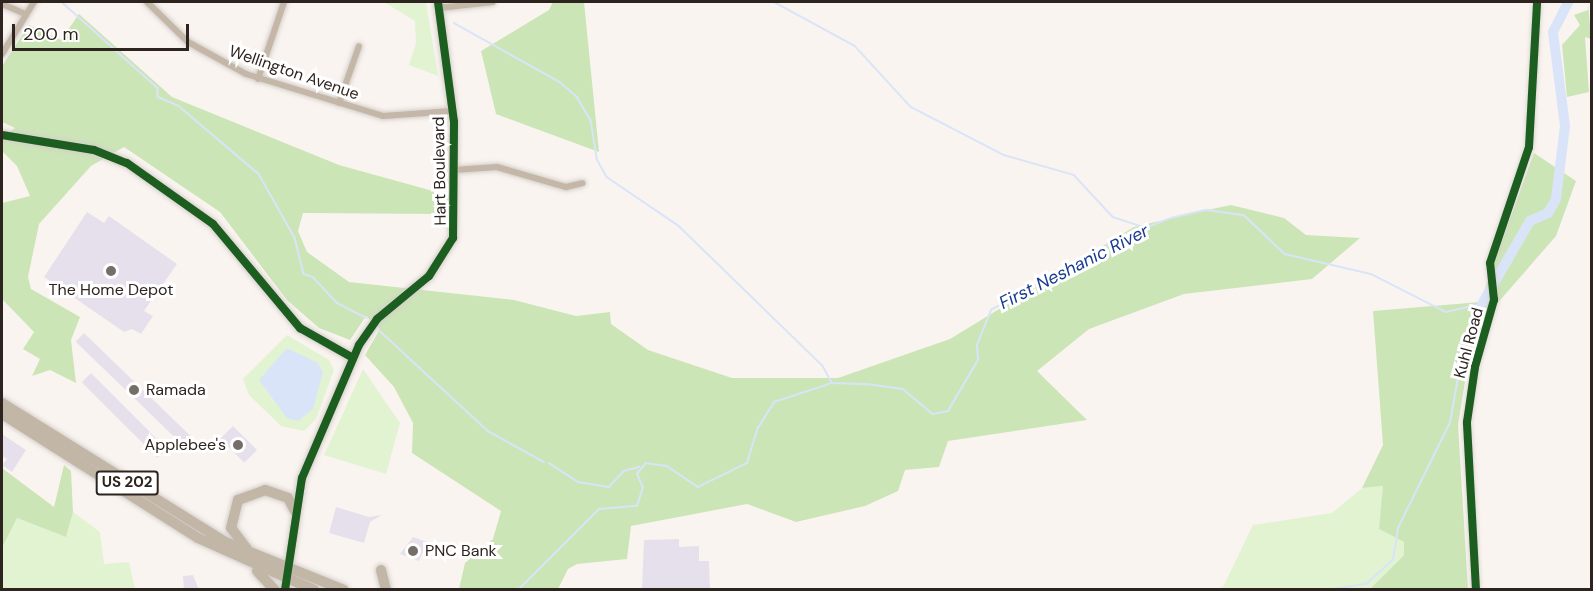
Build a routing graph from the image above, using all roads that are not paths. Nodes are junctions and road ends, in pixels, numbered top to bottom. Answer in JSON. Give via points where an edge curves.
{"nodes":[{"id":1,"x":34,"y":2,"type":"edge"},
{"id":2,"x":147,"y":2,"type":"edge"},
{"id":3,"x":284,"y":2,"type":"edge"},
{"id":4,"x":493,"y":2,"type":"edge"},
{"id":5,"x":1537,"y":2,"type":"edge"},
{"id":6,"x":2,"y":4,"type":"edge"},
{"id":7,"x":438,"y":4,"type":"edge"},
{"id":8,"x":26,"y":14,"type":"junction"},
{"id":9,"x":359,"y":46,"type":"dead end"},
{"id":10,"x":2,"y":54,"type":"edge"},
{"id":11,"x":258,"y":79,"type":"junction"},
{"id":12,"x":339,"y":103,"type":"junction"},
{"id":13,"x":453,"y":111,"type":"junction"},
{"id":14,"x":2,"y":135,"type":"edge"},
{"id":15,"x":454,"y":170,"type":"junction"},
{"id":16,"x":583,"y":183,"type":"dead end"},
{"id":17,"x":353,"y":358,"type":"junction"},
{"id":18,"x":2,"y":403,"type":"edge"},
{"id":19,"x":2,"y":414,"type":"edge"},
{"id":20,"x":295,"y":511,"type":"junction"},
{"id":21,"x":257,"y":557,"type":"junction"},
{"id":22,"x":245,"y":562,"type":"junction"},
{"id":23,"x":381,"y":570,"type":"dead end"},
{"id":24,"x":284,"y":579,"type":"edge"},
{"id":25,"x":275,"y":590,"type":"edge"},
{"id":26,"x":314,"y":590,"type":"edge"},
{"id":27,"x":344,"y":590,"type":"edge"},
{"id":28,"x":386,"y":590,"type":"edge"},
{"id":29,"x":1476,"y":590,"type":"edge"}],
"edges":[{"from":1,"to":8,"type":"street"},
{"from":2,"to":11,"type":"street","name":"Wellington Avenue","via":[[200,50]]},
{"from":3,"to":11,"type":"street"},
{"from":4,"to":7,"type":"street"},
{"from":5,"to":29,"type":"street","name":"Kuhl Road","via":[[1529,147],[1492,254],[1490,278],[1494,293],[1474,367],[1466,436]]},
{"from":6,"to":8,"type":"street"},
{"from":7,"to":13,"type":"street","name":"Hart Boulevard"},
{"from":8,"to":10,"type":"street"},
{"from":9,"to":12,"type":"street"},
{"from":11,"to":12,"type":"street","name":"Wellington Avenue"},
{"from":12,"to":13,"type":"street","name":"Wellington Avenue","via":[[383,116]]},
{"from":13,"to":15,"type":"street","name":"Hart Boulevard"},
{"from":14,"to":17,"type":"street","via":[[94,150],[127,163],[213,224],[309,336]]},
{"from":15,"to":16,"type":"street","via":[[497,167],[566,187]]},
{"from":15,"to":17,"type":"street","name":"Hart Boulevard","via":[[456,224],[447,252],[429,276],[377,319]]},
{"from":17,"to":20,"type":"street","name":"Hart Boulevard","via":[[302,478]]},
{"from":18,"to":21,"type":"highway","number":"US 202","via":[[163,506]]},
{"from":19,"to":22,"type":"highway","number":"US 202"},
{"from":20,"to":21,"type":"highway","via":[[288,498],[265,490],[238,500],[231,528]]},
{"from":20,"to":24,"type":"street","name":"Hart Boulevard"},
{"from":21,"to":24,"type":"highway","number":"US 202"},
{"from":22,"to":24,"type":"highway","number":"US 202"},
{"from":22,"to":25,"type":"highway"},
{"from":23,"to":28,"type":"highway"},
{"from":24,"to":26,"type":"highway","number":"US 202"},
{"from":24,"to":27,"type":"highway","number":"US 202"}]}
